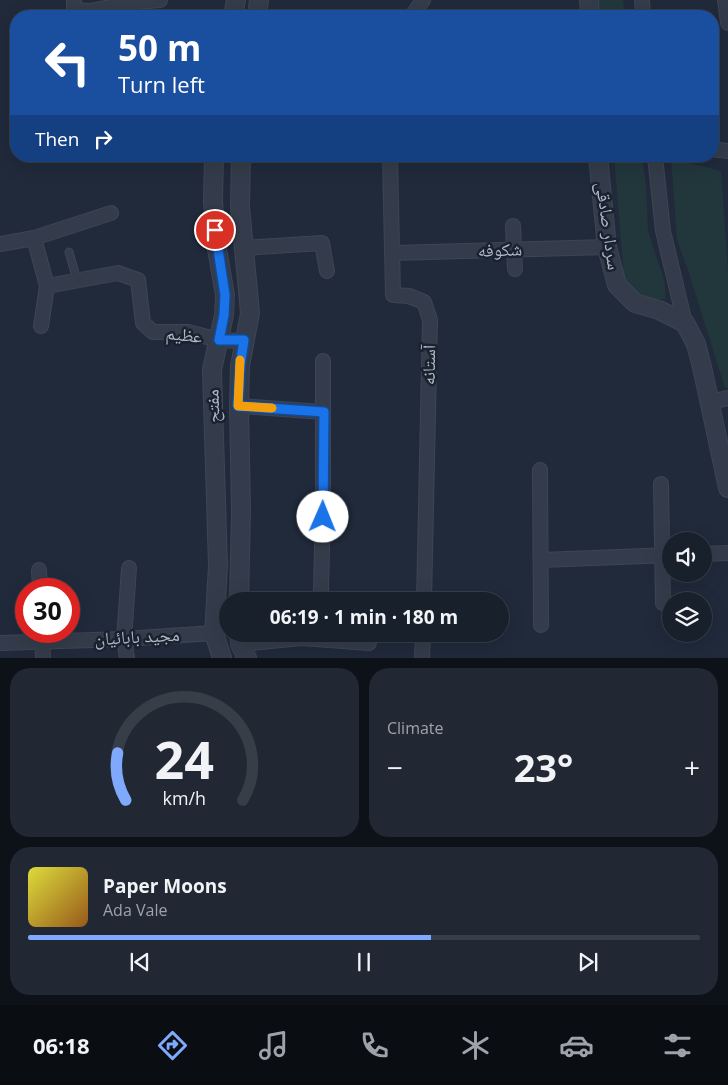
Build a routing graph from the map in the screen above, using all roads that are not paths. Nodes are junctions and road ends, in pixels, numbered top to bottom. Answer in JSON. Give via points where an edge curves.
{"nodes":[{"id":1,"x":160,"y":0,"type":"edge"},
{"id":2,"x":725,"y":0,"type":"edge"},
{"id":3,"x":95,"y":10,"type":"edge"},
{"id":4,"x":728,"y":23,"type":"edge"},
{"id":5,"x":214,"y":162,"type":"edge"},
{"id":6,"x":241,"y":162,"type":"edge"},
{"id":7,"x":390,"y":162,"type":"edge"},
{"id":8,"x":599,"y":162,"type":"edge"},
{"id":9,"x":656,"y":162,"type":"edge"},
{"id":10,"x":110,"y":213,"type":"dead end"},
{"id":11,"x":512,"y":226,"type":"dead end"},
{"id":12,"x":34,"y":238,"type":"junction"},
{"id":13,"x":0,"y":244,"type":"edge"},
{"id":14,"x":607,"y":247,"type":"junction"},
{"id":15,"x":242,"y":248,"type":"junction"},
{"id":16,"x":514,"y":250,"type":"junction"},
{"id":17,"x":69,"y":252,"type":"dead end"},
{"id":18,"x":393,"y":253,"type":"junction"},
{"id":19,"x":515,"y":268,"type":"dead end"},
{"id":20,"x":327,"y":270,"type":"dead end"},
{"id":21,"x":77,"y":280,"type":"junction"},
{"id":22,"x":47,"y":286,"type":"junction"},
{"id":23,"x":685,"y":323,"type":"junction"},
{"id":24,"x":41,"y":326,"type":"dead end"},
{"id":25,"x":219,"y":340,"type":"junction"},
{"id":26,"x":244,"y":340,"type":"junction"},
{"id":27,"x":323,"y":362,"type":"dead end"},
{"id":28,"x":709,"y":398,"type":"junction"},
{"id":29,"x":728,"y":398,"type":"edge"},
{"id":30,"x":238,"y":406,"type":"junction"},
{"id":31,"x":324,"y":412,"type":"junction"},
{"id":32,"x":540,"y":470,"type":"dead end"},
{"id":33,"x":661,"y":484,"type":"dead end"},
{"id":34,"x":728,"y":488,"type":"edge"},
{"id":35,"x":665,"y":532,"type":"edge"},
{"id":36,"x":728,"y":553,"type":"edge"},
{"id":37,"x":712,"y":554,"type":"edge"},
{"id":38,"x":662,"y":556,"type":"edge"},
{"id":39,"x":541,"y":560,"type":"junction"},
{"id":40,"x":129,"y":568,"type":"dead end"},
{"id":41,"x":40,"y":570,"type":"dead end"},
{"id":42,"x":40,"y":578,"type":"edge"},
{"id":43,"x":321,"y":590,"type":"dead end"},
{"id":44,"x":239,"y":592,"type":"edge"},
{"id":45,"x":424,"y":592,"type":"edge"},
{"id":46,"x":541,"y":625,"type":"dead end"},
{"id":47,"x":214,"y":633,"type":"junction"},
{"id":48,"x":80,"y":637,"type":"edge"},
{"id":49,"x":124,"y":639,"type":"junction"},
{"id":50,"x":15,"y":641,"type":"edge"},
{"id":51,"x":423,"y":642,"type":"edge"},
{"id":52,"x":43,"y":643,"type":"edge"},
{"id":53,"x":369,"y":643,"type":"dead end"},
{"id":54,"x":0,"y":644,"type":"edge"},
{"id":55,"x":242,"y":645,"type":"edge"},
{"id":56,"x":43,"y":658,"type":"edge"},
{"id":57,"x":127,"y":658,"type":"edge"},
{"id":58,"x":222,"y":658,"type":"edge"},
{"id":59,"x":422,"y":658,"type":"edge"}],
"edges":[{"from":1,"to":3,"type":"street"},
{"from":2,"to":4,"type":"street"},
{"from":5,"to":25,"type":"street","name":"مفتح","via":[[216,244],[225,295]]},
{"from":6,"to":15,"type":"street","name":"مفتح"},
{"from":7,"to":18,"type":"street","name":"آستانه"},
{"from":8,"to":14,"type":"street","name":"سردار صادقی"},
{"from":9,"to":23,"type":"street","via":[[662,231]]},
{"from":10,"to":12,"type":"street"},
{"from":11,"to":16,"type":"street"},
{"from":12,"to":13,"type":"street"},
{"from":12,"to":22,"type":"street"},
{"from":14,"to":16,"type":"street","name":"شکوفه"},
{"from":14,"to":23,"type":"street","name":"سردار صادقی","via":[[617,285],[635,303]]},
{"from":15,"to":20,"type":"street","via":[[322,243]]},
{"from":15,"to":26,"type":"street","name":"مفتح","via":[[250,313]]},
{"from":16,"to":18,"type":"street","name":"شکوفه"},
{"from":16,"to":19,"type":"street"},
{"from":17,"to":21,"type":"lane"},
{"from":18,"to":45,"type":"street","name":"آستانه","via":[[393,295],[409,296],[424,302],[430,320]]},
{"from":21,"to":22,"type":"street","name":"عظیم"},
{"from":21,"to":25,"type":"street","name":"عظیم","via":[[118,273],[138,280],[143,323],[153,332],[188,332]]},
{"from":22,"to":24,"type":"street"},
{"from":23,"to":28,"type":"street","via":[[696,344]]},
{"from":25,"to":26,"type":"street","name":"عظیم"},
{"from":25,"to":47,"type":"street","name":"مفتح","via":[[212,370],[218,566]]},
{"from":26,"to":30,"type":"street","name":"مفتح"},
{"from":27,"to":31,"type":"street"},
{"from":28,"to":29,"type":"street"},
{"from":28,"to":34,"type":"street"},
{"from":30,"to":31,"type":"street"},
{"from":30,"to":44,"type":"street","name":"مفتح"},
{"from":31,"to":43,"type":"street"},
{"from":32,"to":39,"type":"street"},
{"from":33,"to":35,"type":"street"},
{"from":36,"to":37,"type":"street"},
{"from":38,"to":39,"type":"street"},
{"from":39,"to":46,"type":"street"},
{"from":40,"to":49,"type":"street"},
{"from":41,"to":42,"type":"street"},
{"from":47,"to":49,"type":"street","name":"مجید بابائیان"},
{"from":47,"to":58,"type":"street","name":"مفتح"},
{"from":48,"to":49,"type":"street","name":"مجید بابائیان"},
{"from":49,"to":57,"type":"street"},
{"from":50,"to":54,"type":"street","name":"مجید بابائیان"},
{"from":51,"to":59,"type":"street"},
{"from":52,"to":56,"type":"street"},
{"from":53,"to":55,"type":"street","via":[[302,638]]}]}
